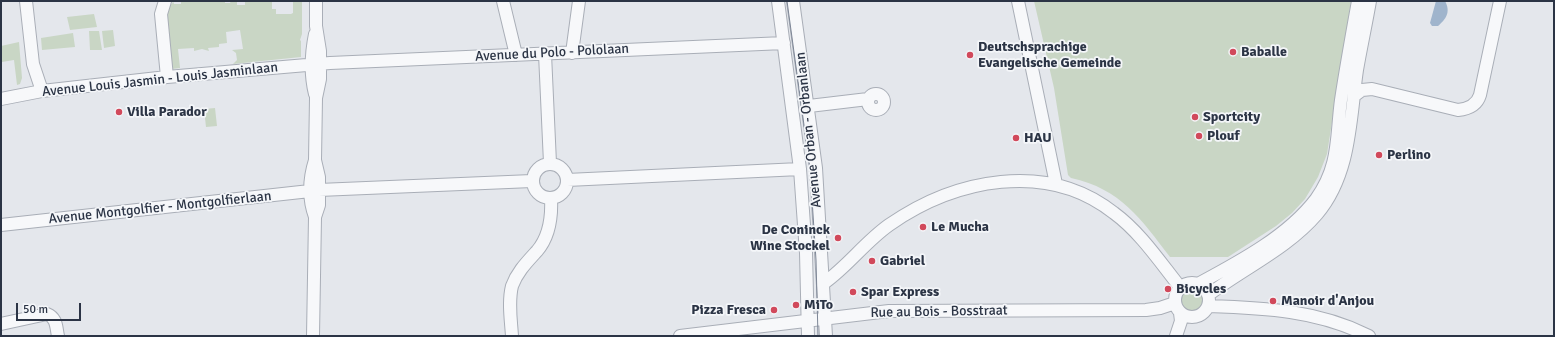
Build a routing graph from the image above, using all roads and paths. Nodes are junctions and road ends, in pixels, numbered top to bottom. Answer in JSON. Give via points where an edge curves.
{"nodes":[{"id":1,"x":26,"y":1,"type":"edge"},
{"id":2,"x":165,"y":1,"type":"edge"},
{"id":3,"x":316,"y":1,"type":"edge"},
{"id":4,"x":503,"y":1,"type":"edge"},
{"id":5,"x":579,"y":1,"type":"edge"},
{"id":6,"x":778,"y":1,"type":"edge"},
{"id":7,"x":794,"y":1,"type":"edge"},
{"id":8,"x":1018,"y":1,"type":"edge"},
{"id":9,"x":1358,"y":1,"type":"edge"},
{"id":10,"x":1370,"y":1,"type":"edge"},
{"id":11,"x":1500,"y":1,"type":"edge"},
{"id":12,"x":784,"y":43,"type":"junction"},
{"id":13,"x":572,"y":53,"type":"junction"},
{"id":14,"x":545,"y":54,"type":"junction"},
{"id":15,"x":516,"y":55,"type":"junction"},
{"id":16,"x":316,"y":65,"type":"junction"},
{"id":17,"x":167,"y":77,"type":"junction"},
{"id":18,"x":37,"y":92,"type":"junction"},
{"id":19,"x":1354,"y":96,"type":"junction"},
{"id":20,"x":1,"y":99,"type":"edge"},
{"id":21,"x":868,"y":99,"type":"dead end"},
{"id":22,"x":809,"y":106,"type":"junction"},
{"id":23,"x":550,"y":163,"type":"junction"},
{"id":24,"x":800,"y":169,"type":"junction"},
{"id":25,"x":568,"y":180,"type":"junction"},
{"id":26,"x":532,"y":181,"type":"junction"},
{"id":27,"x":1056,"y":184,"type":"junction"},
{"id":28,"x":315,"y":191,"type":"junction"},
{"id":29,"x":551,"y":198,"type":"junction"},
{"id":30,"x":1,"y":225,"type":"edge"},
{"id":31,"x":806,"y":260,"type":"junction"},
{"id":32,"x":822,"y":260,"type":"junction"},
{"id":33,"x":824,"y":283,"type":"junction"},
{"id":34,"x":1198,"y":284,"type":"junction"},
{"id":35,"x":1224,"y":284,"type":"junction"},
{"id":36,"x":1180,"y":288,"type":"junction"},
{"id":37,"x":1208,"y":300,"type":"junction"},
{"id":38,"x":1231,"y":306,"type":"junction"},
{"id":39,"x":1177,"y":308,"type":"junction"},
{"id":40,"x":1194,"y":317,"type":"junction"},
{"id":41,"x":825,"y":318,"type":"junction"},
{"id":42,"x":808,"y":319,"type":"junction"},
{"id":43,"x":1,"y":324,"type":"edge"},
{"id":44,"x":58,"y":336,"type":"edge"},
{"id":45,"x":313,"y":336,"type":"edge"},
{"id":46,"x":512,"y":336,"type":"edge"},
{"id":47,"x":680,"y":336,"type":"edge"},
{"id":48,"x":808,"y":336,"type":"edge"},
{"id":49,"x":826,"y":336,"type":"edge"},
{"id":50,"x":1176,"y":336,"type":"edge"},
{"id":51,"x":1182,"y":336,"type":"edge"},
{"id":52,"x":1369,"y":336,"type":"edge"}],
"edges":[{"from":1,"to":18,"type":"street","via":[[33,64],[31,69]]},
{"from":2,"to":17,"type":"street","via":[[161,14]]},
{"from":3,"to":16,"type":"street","via":[[316,26],[311,50]]},
{"from":4,"to":15,"type":"street"},
{"from":5,"to":13,"type":"street"},
{"from":6,"to":12,"type":"street","name":"Avenue Orban - Orbanlaan"},
{"from":7,"to":22,"type":"street","name":"Avenue Orban - Orbanlaan"},
{"from":8,"to":27,"type":"street"},
{"from":9,"to":34,"type":"street","via":[[1340,112],[1337,152],[1317,198],[1296,221],[1275,238]]},
{"from":10,"to":19,"type":"street"},
{"from":11,"to":19,"type":"street","via":[[1480,95],[1470,107],[1458,110],[1372,89],[1362,90]]},
{"from":12,"to":13,"type":"street","name":"Avenue du Polo - Pololaan"},
{"from":12,"to":24,"type":"street","name":"Avenue Orban - Orbanlaan"},
{"from":13,"to":14,"type":"street","name":"Avenue du Polo - Pololaan"},
{"from":14,"to":15,"type":"street","name":"Avenue du Polo - Pololaan"},
{"from":14,"to":23,"type":"street"},
{"from":15,"to":16,"type":"street","name":"Avenue du Polo - Pololaan"},
{"from":16,"to":17,"type":"street","name":"Avenue Louis Jasmin - Louis Jasminlaan"},
{"from":16,"to":28,"type":"street","via":[[311,79],[316,98],[315,160],[310,175]]},
{"from":17,"to":18,"type":"street","name":"Avenue Louis Jasmin - Louis Jasminlaan"},
{"from":18,"to":20,"type":"street","name":"Avenue Louis Jasmin - Louis Jasminlaan"},
{"from":19,"to":35,"type":"street","via":[[1348,146],[1339,176],[1325,204],[1290,240]]},
{"from":21,"to":22,"type":"street"},
{"from":22,"to":32,"type":"street","name":"Avenue Orban - Orbanlaan"},
{"from":23,"to":25,"type":"street","via":[[560,166]]},
{"from":23,"to":26,"type":"street","via":[[537,169]]},
{"from":24,"to":25,"type":"street"},
{"from":24,"to":31,"type":"street","name":"Avenue Orban - Orbanlaan"},
{"from":25,"to":29,"type":"street","via":[[564,191],[559,196]]},
{"from":26,"to":28,"type":"street","name":"Avenue Montgolfier - Montgolfierlaan"},
{"from":26,"to":29,"type":"street","via":[[536,192],[543,197]]},
{"from":27,"to":33,"type":"street","via":[[1015,181],[974,185],[944,195],[889,225]]},
{"from":27,"to":36,"type":"street","via":[[1088,196],[1120,217]]},
{"from":28,"to":30,"type":"street","name":"Avenue Montgolfier - Montgolfierlaan"},
{"from":28,"to":45,"type":"street","via":[[319,205],[315,217]]},
{"from":29,"to":46,"type":"street","via":[[551,221],[547,236],[518,273],[512,287]]},
{"from":31,"to":32,"type":"street"},
{"from":31,"to":42,"type":"street","name":"Avenue Orban - Orbanlaan"},
{"from":32,"to":33,"type":"street","name":"Avenue Orban - Orbanlaan"},
{"from":33,"to":41,"type":"street","name":"Avenue Orban - Orbanlaan"},
{"from":34,"to":36,"type":"street","via":[[1189,283]]},
{"from":34,"to":37,"type":"street","via":[[1206,290]]},
{"from":35,"to":37,"type":"street"},
{"from":35,"to":38,"type":"street","via":[[1226,299]]},
{"from":36,"to":39,"type":"street","via":[[1175,296]]},
{"from":37,"to":38,"type":"street"},
{"from":37,"to":40,"type":"street","via":[[1203,313]]},
{"from":38,"to":52,"type":"street","via":[[1307,314]]},
{"from":39,"to":40,"type":"street","via":[[1184,316]]},
{"from":39,"to":41,"type":"street","name":"Rue au Bois - Bosstraat","via":[[922,309]]},
{"from":39,"to":50,"type":"street","via":[[1181,321]]},
{"from":40,"to":51,"type":"street"},
{"from":41,"to":42,"type":"street","name":"Rue au Bois - Bosstraat"},
{"from":41,"to":49,"type":"street","name":"Avenue Orban - Orbanlaan"},
{"from":42,"to":47,"type":"street","name":"Rue au Bois - Bosstraat"},
{"from":42,"to":48,"type":"street","name":"Avenue Orban - Orbanlaan"},
{"from":43,"to":44,"type":"street","via":[[47,314],[55,321]]}]}
